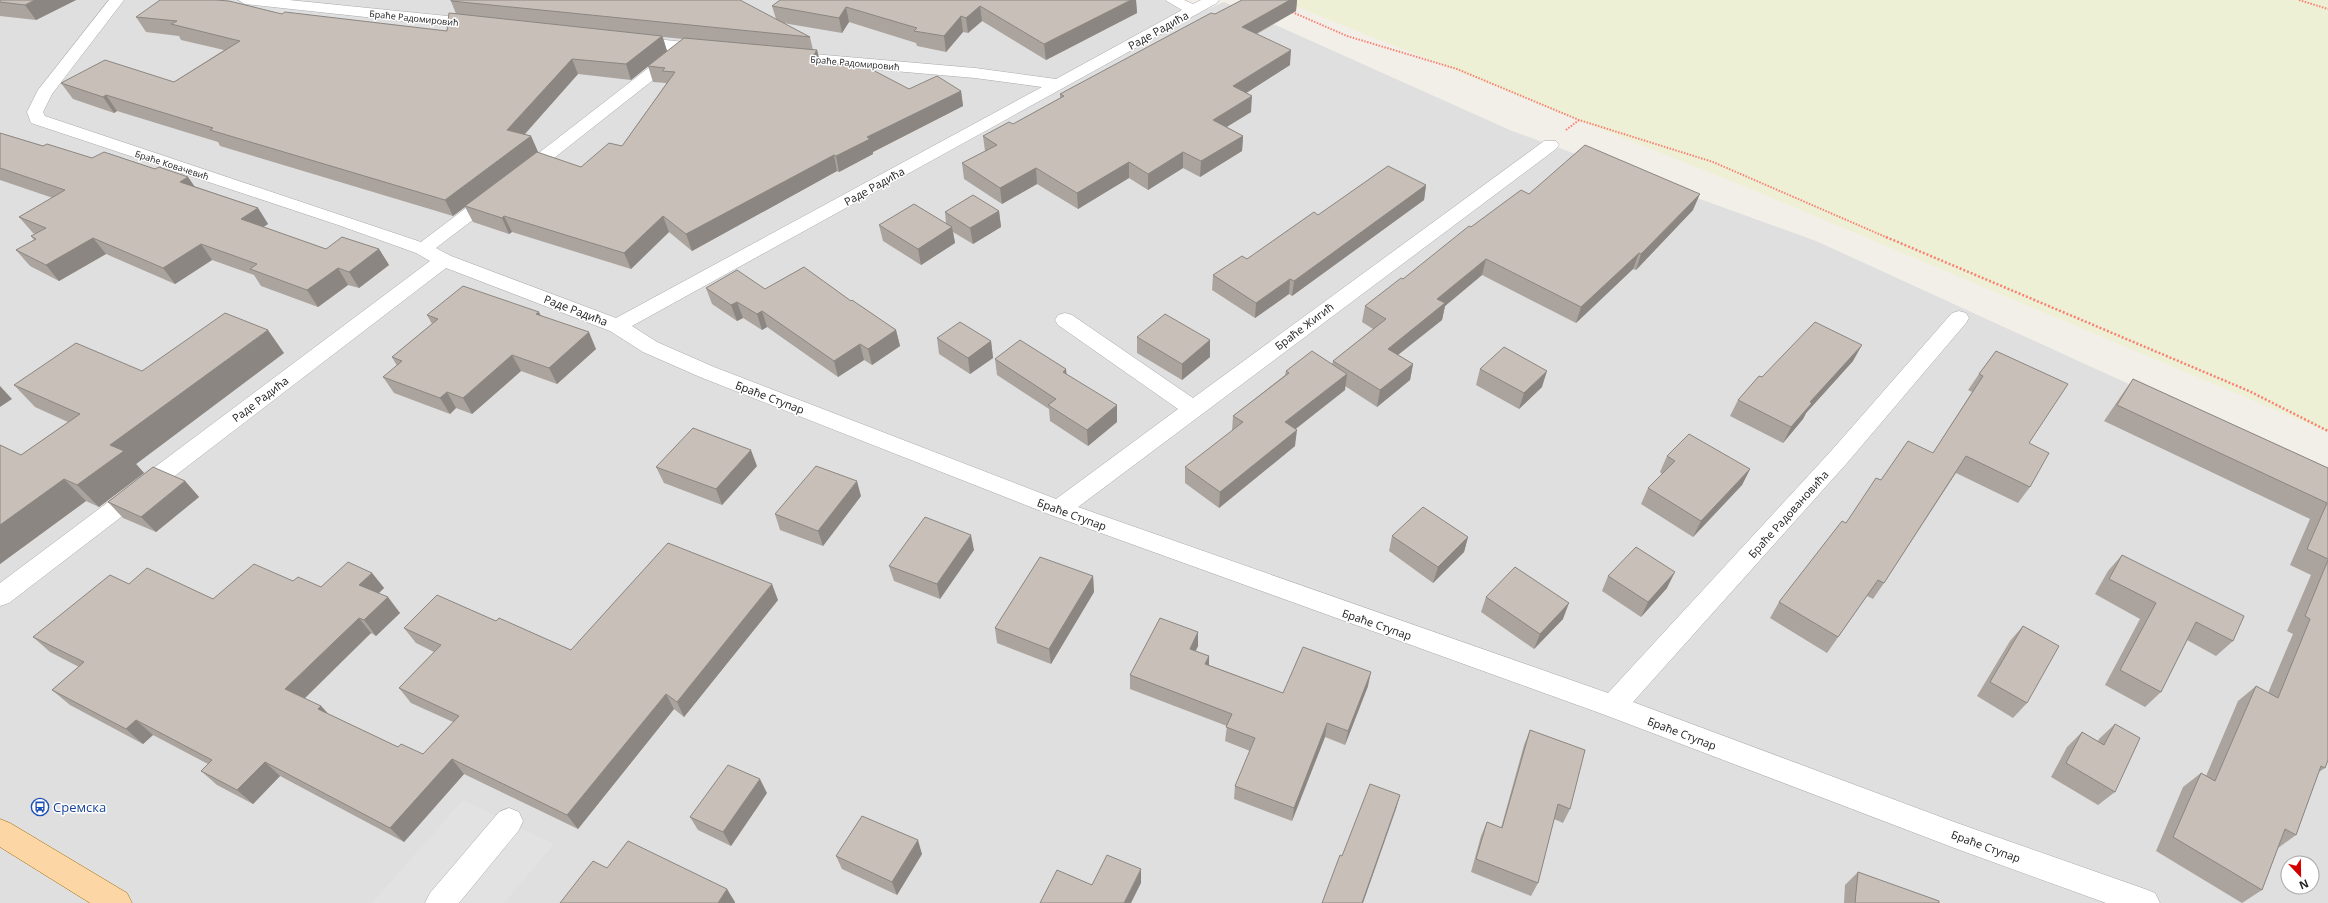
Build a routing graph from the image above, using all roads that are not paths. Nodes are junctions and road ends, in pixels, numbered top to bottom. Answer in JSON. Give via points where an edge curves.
{"nodes":[{"id":1,"x":117,"y":0,"type":"edge"},
{"id":2,"x":245,"y":0,"type":"edge"},
{"id":3,"x":1172,"y":0,"type":"edge"},
{"id":4,"x":1212,"y":0,"type":"edge"},
{"id":5,"x":1193,"y":10,"type":"junction"},
{"id":6,"x":490,"y":26,"type":"edge"},
{"id":7,"x":623,"y":40,"type":"edge"},
{"id":8,"x":685,"y":47,"type":"junction"},
{"id":9,"x":716,"y":50,"type":"edge"},
{"id":10,"x":771,"y":55,"type":"edge"},
{"id":11,"x":1059,"y":84,"type":"junction"},
{"id":12,"x":1550,"y":145,"type":"dead end"},
{"id":13,"x":423,"y":249,"type":"junction"},
{"id":14,"x":444,"y":260,"type":"junction"},
{"id":15,"x":1959,"y":318,"type":"dead end"},
{"id":16,"x":1065,"y":320,"type":"dead end"},
{"id":17,"x":617,"y":326,"type":"junction"},
{"id":18,"x":1193,"y":409,"type":"junction"},
{"id":19,"x":1059,"y":509,"type":"junction"},
{"id":20,"x":0,"y":596,"type":"edge"},
{"id":21,"x":1613,"y":706,"type":"junction"},
{"id":22,"x":509,"y":821,"type":"dead end"},
{"id":23,"x":0,"y":832,"type":"edge"},
{"id":24,"x":117,"y":903,"type":"edge"},
{"id":25,"x":440,"y":903,"type":"edge"},
{"id":26,"x":2145,"y":903,"type":"edge"}],
"edges":[{"from":1,"to":13,"type":"street","name":"Браће Ковачевић","via":[[44,93],[35,112],[37,119]]},
{"from":2,"to":6,"type":"street","name":"Браће Радомировић"},
{"from":3,"to":5,"type":"street"},
{"from":4,"to":5,"type":"street","name":"Раде Радића"},
{"from":5,"to":11,"type":"street","name":"Раде Радића"},
{"from":7,"to":8,"type":"street"},
{"from":8,"to":9,"type":"street"},
{"from":8,"to":13,"type":"street","via":[[508,186]]},
{"from":10,"to":11,"type":"street","name":"Браће Радомировић","via":[[974,73]]},
{"from":11,"to":17,"type":"street","name":"Раде Радића"},
{"from":12,"to":18,"type":"street","name":"Браће Жигић"},
{"from":13,"to":14,"type":"street","name":"Браће Ковачевић"},
{"from":14,"to":17,"type":"street","name":"Раде Радића"},
{"from":14,"to":20,"type":"street","name":"Раде Радића"},
{"from":15,"to":21,"type":"street","name":"Браће Радовановића","via":[[1839,457]]},
{"from":16,"to":18,"type":"street"},
{"from":17,"to":19,"type":"street","name":"Браће Ступар","via":[[650,346],[707,372]]},
{"from":18,"to":19,"type":"street","name":"Браће Жигић"},
{"from":19,"to":21,"type":"street","name":"Браће Ступар"},
{"from":21,"to":26,"type":"street","name":"Браће Ступар","via":[[1957,836]]},
{"from":22,"to":25,"type":"street"},
{"from":23,"to":24,"type":"main road"}]}
